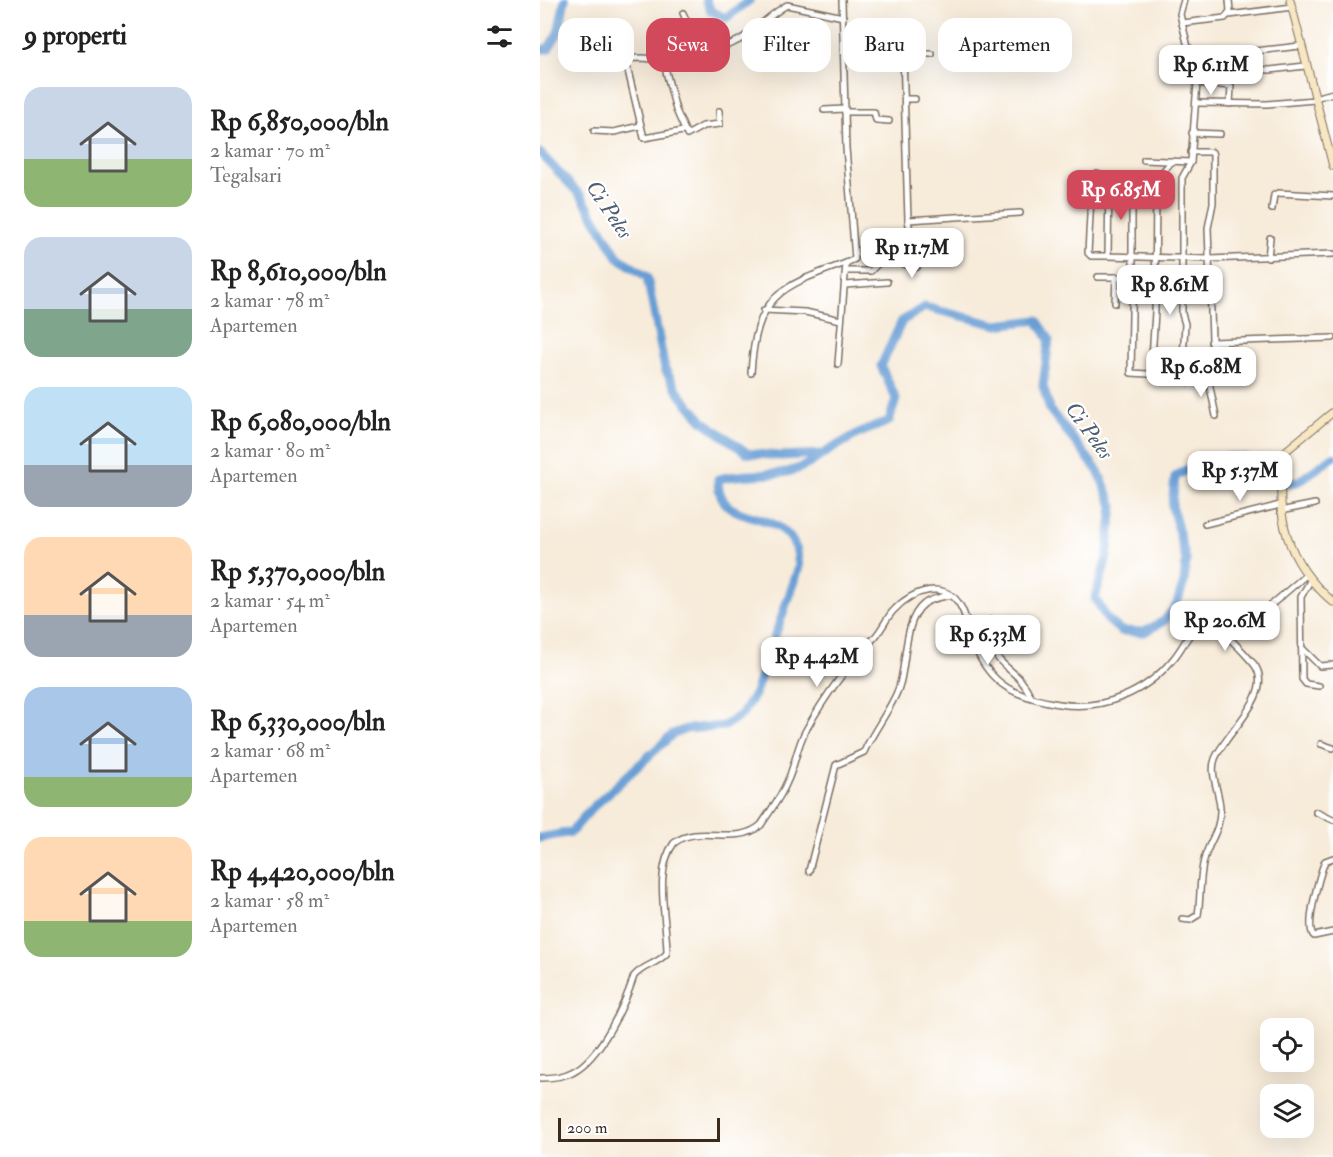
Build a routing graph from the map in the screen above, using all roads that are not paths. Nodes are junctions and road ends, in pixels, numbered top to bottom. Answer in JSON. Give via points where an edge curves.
{"nodes":[{"id":1,"x":842,"y":0,"type":"edge"},
{"id":2,"x":1184,"y":0,"type":"edge"},
{"id":3,"x":1228,"y":0,"type":"edge"},
{"id":4,"x":1291,"y":4,"type":"edge"},
{"id":5,"x":683,"y":13,"type":"dead end"},
{"id":6,"x":1229,"y":15,"type":"junction"},
{"id":7,"x":843,"y":17,"type":"junction"},
{"id":8,"x":685,"y":18,"type":"edge"},
{"id":9,"x":1182,"y":23,"type":"junction"},
{"id":10,"x":730,"y":44,"type":"edge"},
{"id":11,"x":1300,"y":46,"type":"junction"},
{"id":12,"x":932,"y":54,"type":"dead end"},
{"id":13,"x":1224,"y":60,"type":"junction"},
{"id":14,"x":1305,"y":66,"type":"junction"},
{"id":15,"x":1194,"y":67,"type":"junction"},
{"id":16,"x":628,"y":72,"type":"edge"},
{"id":17,"x":666,"y":72,"type":"edge"},
{"id":18,"x":1197,"y":83,"type":"junction"},
{"id":19,"x":1333,"y":93,"type":"edge"},
{"id":20,"x":905,"y":99,"type":"junction"},
{"id":21,"x":915,"y":99,"type":"dead end"},
{"id":22,"x":1315,"y":99,"type":"junction"},
{"id":23,"x":1196,"y":103,"type":"junction"},
{"id":24,"x":1230,"y":104,"type":"junction"},
{"id":25,"x":824,"y":110,"type":"dead end"},
{"id":26,"x":845,"y":110,"type":"junction"},
{"id":27,"x":719,"y":111,"type":"dead end"},
{"id":28,"x":889,"y":121,"type":"dead end"},
{"id":29,"x":640,"y":126,"type":"junction"},
{"id":30,"x":594,"y":131,"type":"dead end"},
{"id":31,"x":683,"y":131,"type":"junction"},
{"id":32,"x":1192,"y":133,"type":"junction"},
{"id":33,"x":1220,"y":134,"type":"dead end"},
{"id":34,"x":1191,"y":152,"type":"junction"},
{"id":35,"x":1144,"y":160,"type":"dead end"},
{"id":36,"x":1172,"y":161,"type":"junction"},
{"id":37,"x":1191,"y":162,"type":"junction"},
{"id":38,"x":1333,"y":165,"type":"edge"},
{"id":39,"x":1158,"y":177,"type":"dead end"},
{"id":40,"x":1132,"y":187,"type":"dead end"},
{"id":41,"x":1156,"y":187,"type":"dead end"},
{"id":42,"x":1333,"y":196,"type":"edge"},
{"id":43,"x":1272,"y":209,"type":"dead end"},
{"id":44,"x":1020,"y":213,"type":"dead end"},
{"id":45,"x":908,"y":220,"type":"junction"},
{"id":46,"x":1270,"y":238,"type":"dead end"},
{"id":47,"x":1333,"y":254,"type":"edge"},
{"id":48,"x":1108,"y":256,"type":"junction"},
{"id":49,"x":1132,"y":256,"type":"junction"},
{"id":50,"x":1156,"y":257,"type":"junction"},
{"id":51,"x":1182,"y":257,"type":"junction"},
{"id":52,"x":1268,"y":258,"type":"junction"},
{"id":53,"x":1209,"y":259,"type":"junction"},
{"id":54,"x":846,"y":263,"type":"junction"},
{"id":55,"x":846,"y":271,"type":"junction"},
{"id":56,"x":1098,"y":277,"type":"dead end"},
{"id":57,"x":1116,"y":277,"type":"junction"},
{"id":58,"x":1132,"y":277,"type":"junction"},
{"id":59,"x":886,"y":282,"type":"dead end"},
{"id":60,"x":845,"y":285,"type":"junction"},
{"id":61,"x":1115,"y":303,"type":"dead end"},
{"id":62,"x":764,"y":310,"type":"junction"},
{"id":63,"x":841,"y":320,"type":"junction"},
{"id":64,"x":1333,"y":338,"type":"edge"},
{"id":65,"x":1211,"y":342,"type":"junction"},
{"id":66,"x":838,"y":364,"type":"dead end"},
{"id":67,"x":751,"y":373,"type":"dead end"},
{"id":68,"x":1151,"y":374,"type":"junction"},
{"id":69,"x":1182,"y":376,"type":"junction"},
{"id":70,"x":1208,"y":376,"type":"junction"},
{"id":71,"x":1333,"y":412,"type":"edge"},
{"id":72,"x":1216,"y":416,"type":"dead end"},
{"id":73,"x":1315,"y":504,"type":"dead end"},
{"id":74,"x":1280,"y":508,"type":"junction"},
{"id":75,"x":1205,"y":524,"type":"dead end"},
{"id":76,"x":1308,"y":578,"type":"junction"},
{"id":77,"x":950,"y":595,"type":"junction"},
{"id":78,"x":1333,"y":602,"type":"edge"},
{"id":79,"x":991,"y":620,"type":"dead end"},
{"id":80,"x":1224,"y":633,"type":"junction"},
{"id":81,"x":1302,"y":648,"type":"junction"},
{"id":82,"x":1333,"y":665,"type":"edge"},
{"id":83,"x":1319,"y":686,"type":"dead end"},
{"id":84,"x":1032,"y":698,"type":"junction"},
{"id":85,"x":1321,"y":744,"type":"dead end"},
{"id":86,"x":1333,"y":748,"type":"edge"},
{"id":87,"x":1316,"y":812,"type":"dead end"},
{"id":88,"x":1333,"y":820,"type":"edge"},
{"id":89,"x":1333,"y":858,"type":"edge"},
{"id":90,"x":809,"y":871,"type":"dead end"},
{"id":91,"x":1182,"y":919,"type":"dead end"},
{"id":92,"x":1333,"y":932,"type":"edge"},
{"id":93,"x":540,"y":1078,"type":"edge"}],
"edges":[{"from":1,"to":7,"type":"street"},
{"from":2,"to":9,"type":"street"},
{"from":3,"to":6,"type":"street"},
{"from":4,"to":6,"type":"street"},
{"from":4,"to":11,"type":"main road"},
{"from":5,"to":8,"type":"street"},
{"from":6,"to":9,"type":"street"},
{"from":7,"to":10,"type":"street","via":[[789,4],[760,22],[745,38]]},
{"from":7,"to":26,"type":"street"},
{"from":9,"to":15,"type":"street"},
{"from":11,"to":13,"type":"street","via":[[1229,54]]},
{"from":11,"to":14,"type":"main road"},
{"from":12,"to":20,"type":"street","via":[[903,54]]},
{"from":13,"to":14,"type":"street","via":[[1251,69]]},
{"from":13,"to":15,"type":"street"},
{"from":14,"to":22,"type":"main road"},
{"from":15,"to":18,"type":"street"},
{"from":16,"to":29,"type":"street"},
{"from":17,"to":31,"type":"street"},
{"from":18,"to":23,"type":"street"},
{"from":18,"to":24,"type":"street","via":[[1231,86]]},
{"from":19,"to":22,"type":"street"},
{"from":20,"to":21,"type":"street"},
{"from":20,"to":45,"type":"street"},
{"from":22,"to":24,"type":"street"},
{"from":22,"to":38,"type":"main road"},
{"from":23,"to":24,"type":"street"},
{"from":23,"to":32,"type":"street"},
{"from":25,"to":26,"type":"street"},
{"from":26,"to":28,"type":"street","via":[[874,112],[876,120]]},
{"from":26,"to":54,"type":"street","via":[[854,254],[854,261]]},
{"from":27,"to":31,"type":"street","via":[[719,125],[703,126],[690,135]]},
{"from":29,"to":30,"type":"street","via":[[614,132]]},
{"from":29,"to":31,"type":"street","via":[[644,138]]},
{"from":32,"to":33,"type":"street"},
{"from":32,"to":34,"type":"street"},
{"from":34,"to":37,"type":"street"},
{"from":34,"to":53,"type":"street","via":[[1213,153]]},
{"from":35,"to":36,"type":"street"},
{"from":36,"to":37,"type":"street"},
{"from":36,"to":39,"type":"street"},
{"from":37,"to":51,"type":"street","via":[[1182,178]]},
{"from":40,"to":49,"type":"street"},
{"from":41,"to":50,"type":"street"},
{"from":42,"to":43,"type":"street","via":[[1278,193],[1274,195]]},
{"from":44,"to":45,"type":"street"},
{"from":45,"to":55,"type":"street","via":[[917,267],[885,258],[871,271]]},
{"from":46,"to":52,"type":"street"},
{"from":47,"to":52,"type":"street"},
{"from":48,"to":48,"type":"street","via":[[1109,178],[1097,174],[1092,178],[1088,253]]},
{"from":48,"to":49,"type":"street"},
{"from":49,"to":50,"type":"street"},
{"from":49,"to":58,"type":"street"},
{"from":50,"to":51,"type":"street"},
{"from":50,"to":68,"type":"street"},
{"from":51,"to":53,"type":"street"},
{"from":51,"to":69,"type":"street"},
{"from":52,"to":53,"type":"street"},
{"from":53,"to":65,"type":"street"},
{"from":54,"to":55,"type":"street"},
{"from":54,"to":62,"type":"street","via":[[790,286]]},
{"from":55,"to":60,"type":"street"},
{"from":56,"to":57,"type":"street"},
{"from":57,"to":58,"type":"street"},
{"from":57,"to":61,"type":"street"},
{"from":58,"to":68,"type":"street","via":[[1130,370]]},
{"from":59,"to":60,"type":"street"},
{"from":60,"to":63,"type":"street"},
{"from":62,"to":63,"type":"street","via":[[805,312]]},
{"from":62,"to":67,"type":"street","via":[[756,331]]},
{"from":63,"to":66,"type":"street"},
{"from":64,"to":65,"type":"street"},
{"from":65,"to":70,"type":"street","via":[[1213,367]]},
{"from":68,"to":69,"type":"street"},
{"from":69,"to":70,"type":"street","via":[[1189,382]]},
{"from":70,"to":72,"type":"street"},
{"from":71,"to":74,"type":"main road","via":[[1287,450]]},
{"from":73,"to":74,"type":"street"},
{"from":74,"to":75,"type":"street"},
{"from":74,"to":76,"type":"main road","via":[[1289,544]]},
{"from":76,"to":78,"type":"main road"},
{"from":76,"to":80,"type":"street"},
{"from":76,"to":81,"type":"street","via":[[1301,597]]},
{"from":77,"to":84,"type":"street","via":[[961,607],[976,649],[992,677],[1000,685]]},
{"from":77,"to":90,"type":"street","via":[[925,602],[919,608],[899,687],[864,752],[837,765]]},
{"from":77,"to":93,"type":"street","via":[[939,589],[918,593],[896,607],[884,621],[823,700],[803,735],[786,785],[761,825],[737,836],[688,837],[674,843],[665,861],[663,882],[667,953],[634,976],[604,1042],[582,1065],[567,1074]]},
{"from":79,"to":84,"type":"street","via":[[989,641],[994,656],[1024,682]]},
{"from":80,"to":84,"type":"street","via":[[1209,625],[1199,626],[1168,665],[1113,702],[1075,706]]},
{"from":80,"to":91,"type":"street","via":[[1257,668],[1260,688],[1215,759],[1220,821],[1201,872],[1198,915]]},
{"from":81,"to":82,"type":"street","via":[[1320,666]]},
{"from":81,"to":83,"type":"street","via":[[1302,679],[1306,684]]},
{"from":85,"to":86,"type":"street"},
{"from":87,"to":88,"type":"street"},
{"from":89,"to":92,"type":"street","via":[[1325,861],[1319,877],[1310,928],[1314,936]]}]}
